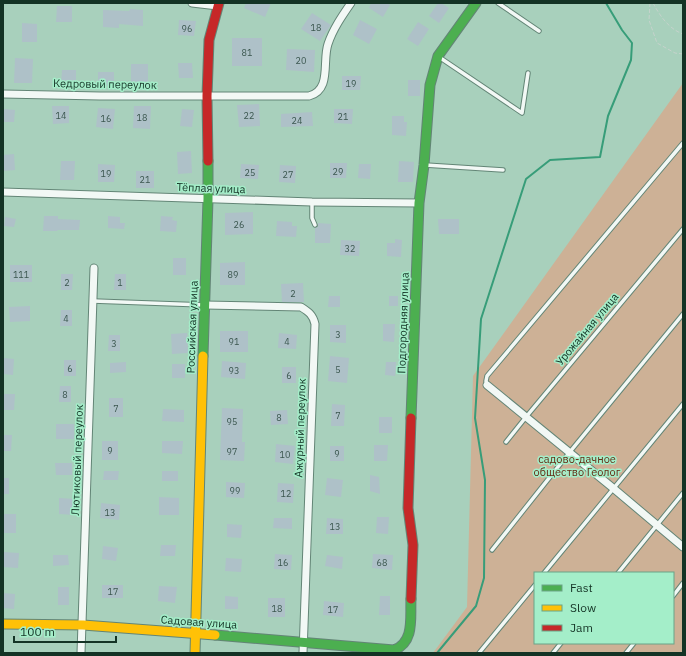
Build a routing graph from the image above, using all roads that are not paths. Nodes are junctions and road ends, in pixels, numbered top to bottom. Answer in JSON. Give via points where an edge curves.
{"nodes":[{"id":1,"x":192,"y":3,"type":"edge"},
{"id":2,"x":351,"y":3,"type":"edge"},
{"id":3,"x":476,"y":3,"type":"edge"},
{"id":4,"x":498,"y":3,"type":"edge"},
{"id":5,"x":219,"y":4,"type":"edge"},
{"id":6,"x":539,"y":31,"type":"dead end"},
{"id":7,"x":438,"y":56,"type":"junction"},
{"id":8,"x":528,"y":73,"type":"dead end"},
{"id":9,"x":3,"y":94,"type":"edge"},
{"id":10,"x":207,"y":96,"type":"junction"},
{"id":11,"x":683,"y":143,"type":"edge"},
{"id":12,"x":424,"y":165,"type":"junction"},
{"id":13,"x":503,"y":170,"type":"dead end"},
{"id":14,"x":3,"y":192,"type":"edge"},
{"id":15,"x":208,"y":199,"type":"junction"},
{"id":16,"x":312,"y":202,"type":"junction"},
{"id":17,"x":419,"y":203,"type":"junction"},
{"id":18,"x":315,"y":225,"type":"dead end"},
{"id":19,"x":683,"y":229,"type":"edge"},
{"id":20,"x":94,"y":268,"type":"dead end"},
{"id":21,"x":93,"y":300,"type":"junction"},
{"id":22,"x":205,"y":306,"type":"junction"},
{"id":23,"x":683,"y":314,"type":"edge"},
{"id":24,"x":487,"y":385,"type":"joint"},
{"id":25,"x":683,"y":404,"type":"edge"},
{"id":26,"x":526,"y":417,"type":"junction"},
{"id":27,"x":506,"y":442,"type":"dead end"},
{"id":28,"x":569,"y":453,"type":"junction"},
{"id":29,"x":613,"y":488,"type":"junction"},
{"id":30,"x":683,"y":493,"type":"edge"},
{"id":31,"x":657,"y":525,"type":"junction"},
{"id":32,"x":683,"y":547,"type":"edge"},
{"id":33,"x":492,"y":550,"type":"dead end"},
{"id":34,"x":545,"y":572,"type":"edge"},
{"id":35,"x":619,"y":572,"type":"edge"},
{"id":36,"x":683,"y":583,"type":"edge"},
{"id":37,"x":534,"y":585,"type":"edge"},
{"id":38,"x":674,"y":595,"type":"edge"},
{"id":39,"x":3,"y":624,"type":"edge"},
{"id":40,"x":83,"y":625,"type":"junction"},
{"id":41,"x":196,"y":633,"type":"junction"},
{"id":42,"x":303,"y":642,"type":"junction"},
{"id":43,"x":560,"y":644,"type":"edge"},
{"id":44,"x":633,"y":644,"type":"edge"},
{"id":45,"x":394,"y":650,"type":"joint"},
{"id":46,"x":81,"y":653,"type":"edge"},
{"id":47,"x":195,"y":653,"type":"edge"},
{"id":48,"x":303,"y":653,"type":"edge"},
{"id":49,"x":479,"y":653,"type":"edge"},
{"id":50,"x":553,"y":653,"type":"edge"},
{"id":51,"x":626,"y":653,"type":"edge"}],
"edges":[{"from":1,"to":5,"type":"street"},
{"from":2,"to":10,"type":"street","name":"Кедровый переулок","via":[[336,24],[328,45],[324,82],[316,94]]},
{"from":3,"to":7,"type":"street","name":"Подгородняя улица"},
{"from":4,"to":6,"type":"lane"},
{"from":5,"to":10,"type":"street","name":"Российская улица","via":[[209,40]]},
{"from":7,"to":8,"type":"lane","via":[[522,113]]},
{"from":7,"to":12,"type":"street","name":"Подгородняя улица","via":[[430,85]]},
{"from":9,"to":10,"type":"street","name":"Кедровый переулок"},
{"from":10,"to":15,"type":"street","name":"Российская улица"},
{"from":11,"to":24,"type":"lane","via":[[487,376]]},
{"from":12,"to":13,"type":"lane"},
{"from":12,"to":17,"type":"street","name":"Подгородняя улица"},
{"from":14,"to":15,"type":"street","name":"Тёплая улица"},
{"from":15,"to":16,"type":"street","name":"Тёплая улица"},
{"from":15,"to":22,"type":"street","name":"Российская улица"},
{"from":16,"to":17,"type":"street","name":"Тёплая улица"},
{"from":16,"to":18,"type":"lane","via":[[312,218]]},
{"from":17,"to":45,"type":"street","name":"Подгородняя улица","via":[[408,491],[413,545],[410,631],[405,644]]},
{"from":19,"to":26,"type":"lane","name":"Урожайная улица"},
{"from":20,"to":21,"type":"street","name":"Лютиковый переулок"},
{"from":21,"to":22,"type":"lane"},
{"from":21,"to":40,"type":"street","name":"Лютиковый переулок"},
{"from":22,"to":41,"type":"street","name":"Российская улица"},
{"from":22,"to":42,"type":"street","name":"Ажурный переулок","via":[[301,308],[311,313],[314,318]]},
{"from":23,"to":28,"type":"lane"},
{"from":24,"to":26,"type":"street"},
{"from":25,"to":29,"type":"lane"},
{"from":26,"to":27,"type":"lane","name":"Урожайная улица"},
{"from":26,"to":28,"type":"street"},
{"from":28,"to":29,"type":"street"},
{"from":28,"to":33,"type":"lane"},
{"from":29,"to":31,"type":"street"},
{"from":29,"to":34,"type":"lane"},
{"from":30,"to":31,"type":"lane"},
{"from":31,"to":32,"type":"street"},
{"from":31,"to":35,"type":"lane"},
{"from":36,"to":38,"type":"lane"},
{"from":37,"to":49,"type":"lane"},
{"from":39,"to":40,"type":"street","name":"Садовая улица"},
{"from":40,"to":41,"type":"street","name":"Садовая улица"},
{"from":40,"to":46,"type":"street","name":"Лютиковый переулок"},
{"from":41,"to":42,"type":"street","name":"Садовая улица"},
{"from":41,"to":47,"type":"street","name":"Российская улица"},
{"from":42,"to":45,"type":"street","name":"Садовая улица"},
{"from":42,"to":48,"type":"street","name":"Ажурный переулок"},
{"from":43,"to":50,"type":"lane"},
{"from":44,"to":51,"type":"lane"}]}
